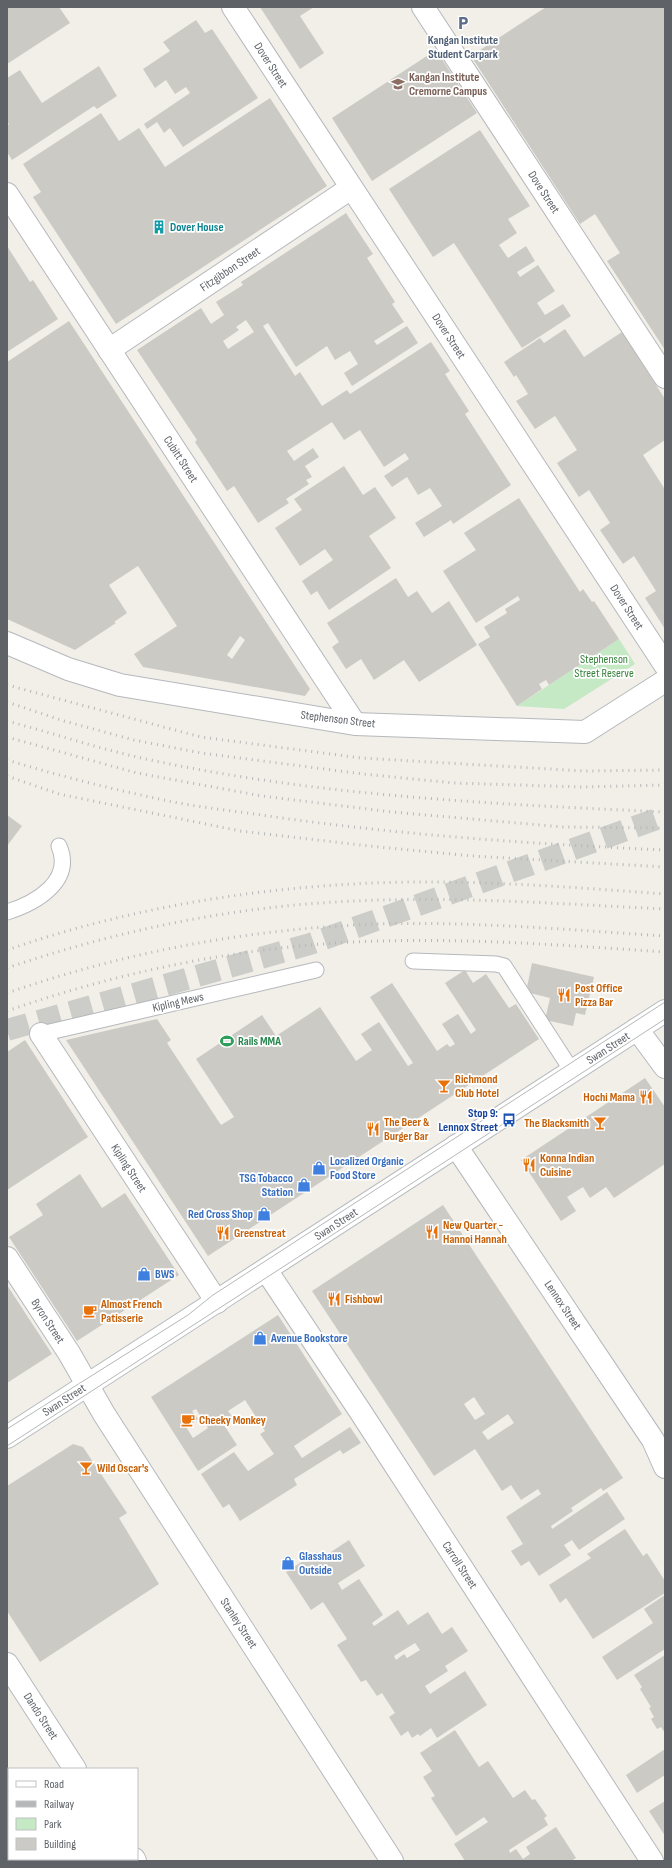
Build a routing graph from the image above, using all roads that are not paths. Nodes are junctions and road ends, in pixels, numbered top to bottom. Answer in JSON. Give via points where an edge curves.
{"nodes":[{"id":1,"x":233,"y":7,"type":"edge"},
{"id":2,"x":422,"y":7,"type":"edge"},
{"id":3,"x":351,"y":188,"type":"junction"},
{"id":4,"x":7,"y":194,"type":"edge"},
{"id":5,"x":109,"y":350,"type":"junction"},
{"id":6,"x":665,"y":378,"type":"edge"},
{"id":7,"x":7,"y":642,"type":"edge"},
{"id":8,"x":665,"y":665,"type":"edge"},
{"id":9,"x":665,"y":681,"type":"edge"},
{"id":10,"x":356,"y":724,"type":"junction"},
{"id":11,"x":60,"y":846,"type":"dead end"},
{"id":12,"x":7,"y":912,"type":"edge"},
{"id":13,"x":413,"y":961,"type":"dead end"},
{"id":14,"x":316,"y":970,"type":"dead end"},
{"id":15,"x":665,"y":1011,"type":"edge"},
{"id":16,"x":637,"y":1029,"type":"junction"},
{"id":17,"x":41,"y":1034,"type":"joint"},
{"id":18,"x":665,"y":1067,"type":"edge"},
{"id":19,"x":572,"y":1072,"type":"junction"},
{"id":20,"x":456,"y":1146,"type":"junction"},
{"id":21,"x":7,"y":1258,"type":"edge"},
{"id":22,"x":266,"y":1270,"type":"junction"},
{"id":23,"x":217,"y":1302,"type":"junction"},
{"id":24,"x":88,"y":1385,"type":"junction"},
{"id":25,"x":7,"y":1437,"type":"edge"},
{"id":26,"x":665,"y":1467,"type":"edge"},
{"id":27,"x":7,"y":1664,"type":"edge"},
{"id":28,"x":74,"y":1768,"type":"edge"},
{"id":29,"x":392,"y":1861,"type":"edge"},
{"id":30,"x":652,"y":1861,"type":"edge"}],
"edges":[{"from":1,"to":3,"type":"street","name":"Dover Street"},
{"from":2,"to":6,"type":"street","name":"Dove Street"},
{"from":3,"to":5,"type":"street","name":"Fitzgibbon Street"},
{"from":3,"to":8,"type":"street","name":"Dover Street"},
{"from":4,"to":5,"type":"street","name":"Cubitt Street"},
{"from":5,"to":10,"type":"street","name":"Cubitt Street"},
{"from":7,"to":10,"type":"street","name":"Stephenson Street","via":[[68,669],[120,685]]},
{"from":9,"to":10,"type":"street","name":"Stephenson Street","via":[[585,732]]},
{"from":11,"to":12,"type":"lane","via":[[63,863],[57,881],[26,905]]},
{"from":13,"to":19,"type":"lane","via":[[504,966]]},
{"from":14,"to":17,"type":"lane","name":"Kipling Mews"},
{"from":15,"to":16,"type":"street","name":"Swan Street"},
{"from":16,"to":18,"type":"street"},
{"from":16,"to":19,"type":"street","name":"Swan Street"},
{"from":17,"to":23,"type":"street","name":"Kipling Street"},
{"from":19,"to":20,"type":"street","name":"Swan Street"},
{"from":20,"to":22,"type":"street","name":"Swan Street"},
{"from":20,"to":26,"type":"street","name":"Lennox Street","via":[[653,1440]]},
{"from":21,"to":24,"type":"street","name":"Byron Street"},
{"from":22,"to":23,"type":"street","name":"Swan Street"},
{"from":22,"to":30,"type":"street","name":"Carroll Street"},
{"from":23,"to":24,"type":"street","name":"Swan Street"},
{"from":24,"to":25,"type":"street","name":"Swan Street"},
{"from":24,"to":29,"type":"street","name":"Stanley Street","via":[[104,1414]]},
{"from":27,"to":28,"type":"street","name":"Dando Street"}]}
